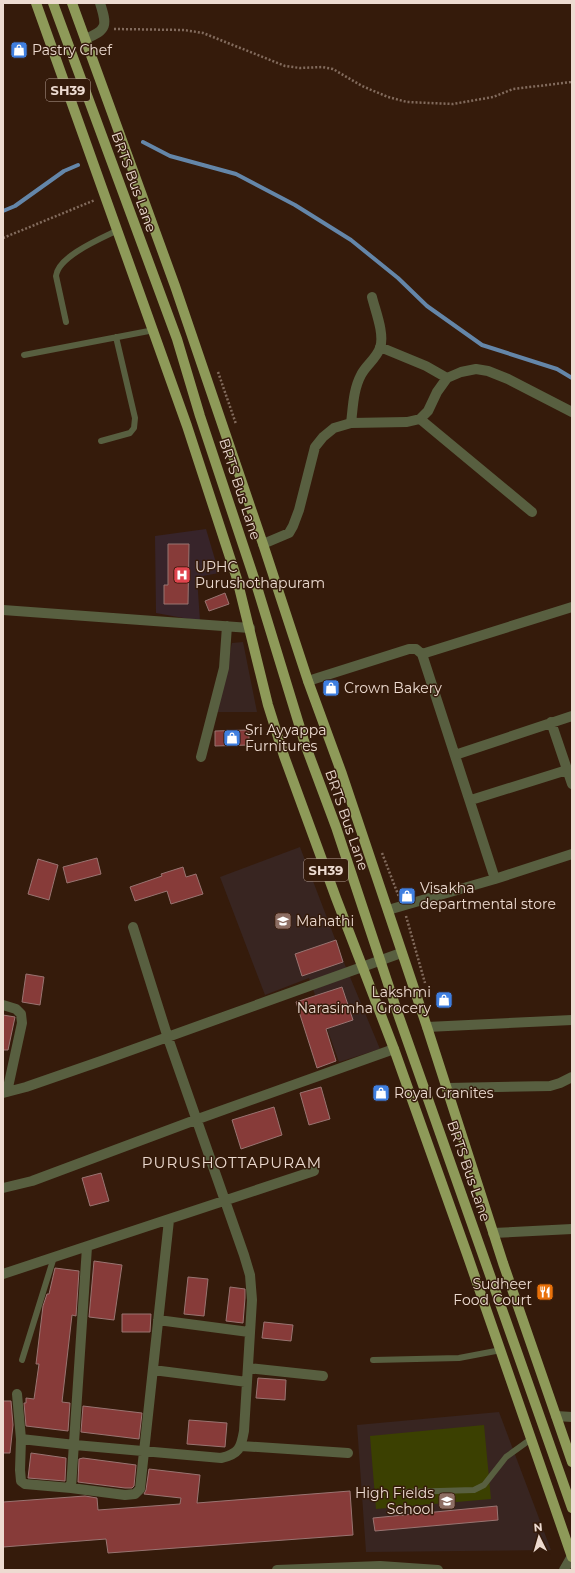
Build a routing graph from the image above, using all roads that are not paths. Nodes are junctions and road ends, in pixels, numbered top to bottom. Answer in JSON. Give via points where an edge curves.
{"nodes":[{"id":1,"x":36,"y":3,"type":"edge"},
{"id":2,"x":53,"y":3,"type":"edge"},
{"id":3,"x":72,"y":3,"type":"edge"},
{"id":4,"x":100,"y":3,"type":"edge"},
{"id":5,"x":85,"y":39,"type":"junction"},
{"id":6,"x":118,"y":230,"type":"junction"},
{"id":7,"x":372,"y":296,"type":"dead end"},
{"id":8,"x":66,"y":322,"type":"dead end"},
{"id":9,"x":154,"y":330,"type":"junction"},
{"id":10,"x":116,"y":337,"type":"junction"},
{"id":11,"x":380,"y":347,"type":"junction"},
{"id":12,"x":24,"y":355,"type":"dead end"},
{"id":13,"x":447,"y":378,"type":"junction"},
{"id":14,"x":572,"y":412,"type":"edge"},
{"id":15,"x":420,"y":419,"type":"junction"},
{"id":16,"x":351,"y":423,"type":"junction"},
{"id":17,"x":101,"y":441,"type":"dead end"},
{"id":18,"x":532,"y":512,"type":"dead end"},
{"id":19,"x":263,"y":544,"type":"junction"},
{"id":20,"x":572,"y":607,"type":"edge"},
{"id":21,"x":3,"y":610,"type":"edge"},
{"id":22,"x":227,"y":626,"type":"junction"},
{"id":23,"x":250,"y":628,"type":"junction"},
{"id":24,"x":422,"y":654,"type":"junction"},
{"id":25,"x":308,"y":681,"type":"junction"},
{"id":26,"x":572,"y":716,"type":"edge"},
{"id":27,"x":551,"y":722,"type":"junction"},
{"id":28,"x":455,"y":755,"type":"junction"},
{"id":29,"x":201,"y":757,"type":"dead end"},
{"id":30,"x":567,"y":770,"type":"junction"},
{"id":31,"x":572,"y":784,"type":"edge"},
{"id":32,"x":471,"y":800,"type":"junction"},
{"id":33,"x":572,"y":854,"type":"edge"},
{"id":34,"x":495,"y":879,"type":"junction"},
{"id":35,"x":388,"y":910,"type":"junction"},
{"id":36,"x":133,"y":927,"type":"dead end"},
{"id":37,"x":401,"y":953,"type":"junction"},
{"id":38,"x":381,"y":961,"type":"junction"},
{"id":39,"x":364,"y":966,"type":"junction"},
{"id":40,"x":3,"y":1005,"type":"edge"},
{"id":41,"x":572,"y":1020,"type":"edge"},
{"id":42,"x":427,"y":1027,"type":"junction"},
{"id":43,"x":168,"y":1038,"type":"junction"},
{"id":44,"x":394,"y":1049,"type":"junction"},
{"id":45,"x":572,"y":1077,"type":"edge"},
{"id":46,"x":446,"y":1088,"type":"junction"},
{"id":47,"x":5,"y":1093,"type":"edge"},
{"id":48,"x":198,"y":1119,"type":"junction"},
{"id":49,"x":314,"y":1171,"type":"dead end"},
{"id":50,"x":3,"y":1188,"type":"edge"},
{"id":51,"x":226,"y":1201,"type":"junction"},
{"id":52,"x":169,"y":1220,"type":"junction"},
{"id":53,"x":572,"y":1229,"type":"edge"},
{"id":54,"x":493,"y":1233,"type":"junction"},
{"id":55,"x":87,"y":1247,"type":"junction"},
{"id":56,"x":54,"y":1257,"type":"junction"},
{"id":57,"x":3,"y":1274,"type":"edge"},
{"id":58,"x":158,"y":1320,"type":"junction"},
{"id":59,"x":249,"y":1332,"type":"junction"},
{"id":60,"x":501,"y":1350,"type":"junction"},
{"id":61,"x":22,"y":1360,"type":"dead end"},
{"id":62,"x":373,"y":1360,"type":"dead end"},
{"id":63,"x":248,"y":1368,"type":"junction"},
{"id":64,"x":153,"y":1370,"type":"junction"},
{"id":65,"x":323,"y":1376,"type":"dead end"},
{"id":66,"x":247,"y":1382,"type":"junction"},
{"id":67,"x":17,"y":1394,"type":"dead end"},
{"id":68,"x":556,"y":1416,"type":"junction"},
{"id":69,"x":572,"y":1417,"type":"edge"},
{"id":70,"x":21,"y":1439,"type":"junction"},
{"id":71,"x":531,"y":1439,"type":"junction"},
{"id":72,"x":75,"y":1445,"type":"junction"},
{"id":73,"x":241,"y":1446,"type":"junction"},
{"id":74,"x":144,"y":1452,"type":"junction"},
{"id":75,"x":348,"y":1453,"type":"dead end"},
{"id":76,"x":572,"y":1462,"type":"edge"},
{"id":77,"x":71,"y":1488,"type":"junction"},
{"id":78,"x":404,"y":1492,"type":"dead end"},
{"id":79,"x":572,"y":1508,"type":"edge"},
{"id":80,"x":572,"y":1557,"type":"edge"},
{"id":81,"x":277,"y":1570,"type":"edge"},
{"id":82,"x":438,"y":1570,"type":"edge"},
{"id":83,"x":564,"y":1570,"type":"edge"}],
"edges":[{"from":1,"to":6,"type":"main road","number":"SH39"},
{"from":2,"to":38,"type":"main road","name":"BRTS Bus Lane","via":[[177,339],[255,580],[294,711]]},
{"from":3,"to":5,"type":"main road","number":"SH39"},
{"from":4,"to":5,"type":"street","via":[[105,23],[98,34]]},
{"from":5,"to":19,"type":"main road","number":"SH39","via":[[175,286]]},
{"from":6,"to":8,"type":"lane","via":[[85,247],[63,262],[56,271]]},
{"from":6,"to":9,"type":"main road","number":"SH39"},
{"from":7,"to":11,"type":"street","via":[[381,337]]},
{"from":9,"to":10,"type":"lane"},
{"from":9,"to":23,"type":"main road","number":"SH39","via":[[190,433]]},
{"from":10,"to":12,"type":"lane"},
{"from":10,"to":17,"type":"lane","via":[[135,418],[134,428],[130,434]]},
{"from":11,"to":13,"type":"street","via":[[426,366]]},
{"from":11,"to":16,"type":"street","via":[[375,358],[360,376],[355,390]]},
{"from":13,"to":14,"type":"street","via":[[476,369],[488,371]]},
{"from":13,"to":15,"type":"street","via":[[428,411]]},
{"from":15,"to":16,"type":"street","via":[[407,422]]},
{"from":15,"to":18,"type":"street"},
{"from":16,"to":19,"type":"street","via":[[334,428],[315,447],[293,526],[289,533]]},
{"from":19,"to":25,"type":"main road","number":"SH39"},
{"from":20,"to":24,"type":"street"},
{"from":21,"to":22,"type":"street"},
{"from":22,"to":23,"type":"street"},
{"from":22,"to":29,"type":"street","via":[[224,668]]},
{"from":23,"to":39,"type":"main road","number":"SH39","via":[[268,705],[284,756]]},
{"from":24,"to":25,"type":"street","via":[[409,648]]},
{"from":24,"to":28,"type":"street"},
{"from":25,"to":35,"type":"main road","number":"SH39"},
{"from":26,"to":27,"type":"street"},
{"from":27,"to":28,"type":"street"},
{"from":27,"to":30,"type":"street"},
{"from":28,"to":32,"type":"street"},
{"from":30,"to":31,"type":"street"},
{"from":30,"to":32,"type":"street"},
{"from":32,"to":34,"type":"street"},
{"from":33,"to":34,"type":"street"},
{"from":34,"to":35,"type":"street"},
{"from":35,"to":37,"type":"main road","number":"SH39"},
{"from":36,"to":43,"type":"street"},
{"from":37,"to":38,"type":"street"},
{"from":37,"to":42,"type":"main road","number":"SH39"},
{"from":38,"to":39,"type":"street"},
{"from":38,"to":79,"type":"main road","name":"BRTS Bus Lane"},
{"from":39,"to":43,"type":"street"},
{"from":39,"to":44,"type":"main road","number":"SH39"},
{"from":40,"to":47,"type":"street","via":[[16,1009],[21,1014],[22,1023]]},
{"from":41,"to":42,"type":"street"},
{"from":42,"to":46,"type":"main road","number":"SH39"},
{"from":43,"to":47,"type":"street"},
{"from":43,"to":48,"type":"street"},
{"from":44,"to":48,"type":"street"},
{"from":44,"to":60,"type":"main road","number":"SH39"},
{"from":45,"to":46,"type":"street","via":[[550,1086]]},
{"from":46,"to":54,"type":"main road","number":"SH39"},
{"from":48,"to":50,"type":"street","via":[[32,1180]]},
{"from":48,"to":51,"type":"street"},
{"from":49,"to":51,"type":"street"},
{"from":51,"to":52,"type":"street"},
{"from":51,"to":59,"type":"street","via":[[250,1274],[252,1300]]},
{"from":52,"to":55,"type":"street"},
{"from":52,"to":58,"type":"street"},
{"from":53,"to":54,"type":"street"},
{"from":54,"to":68,"type":"main road","number":"SH39"},
{"from":55,"to":56,"type":"street"},
{"from":55,"to":72,"type":"street"},
{"from":56,"to":57,"type":"street"},
{"from":56,"to":61,"type":"lane"},
{"from":58,"to":59,"type":"street"},
{"from":58,"to":64,"type":"street"},
{"from":59,"to":63,"type":"street"},
{"from":60,"to":62,"type":"lane","via":[[459,1358]]},
{"from":60,"to":71,"type":"main road","number":"SH39"},
{"from":63,"to":65,"type":"street"},
{"from":63,"to":66,"type":"street"},
{"from":64,"to":66,"type":"street"},
{"from":64,"to":74,"type":"street"},
{"from":66,"to":73,"type":"street"},
{"from":67,"to":70,"type":"street"},
{"from":68,"to":69,"type":"street"},
{"from":68,"to":76,"type":"main road","number":"SH39"},
{"from":70,"to":72,"type":"street"},
{"from":70,"to":77,"type":"street","via":[[21,1481],[25,1484]]},
{"from":71,"to":78,"type":"lane","via":[[506,1457],[484,1485],[474,1490]]},
{"from":71,"to":80,"type":"main road","number":"SH39"},
{"from":72,"to":74,"type":"street"},
{"from":72,"to":77,"type":"street"},
{"from":73,"to":74,"type":"street","via":[[231,1456],[221,1458]]},
{"from":73,"to":75,"type":"street"},
{"from":74,"to":77,"type":"street","via":[[140,1489],[135,1494]]},
{"from":80,"to":83,"type":"street"},
{"from":81,"to":82,"type":"street","via":[[380,1566]]}]}
